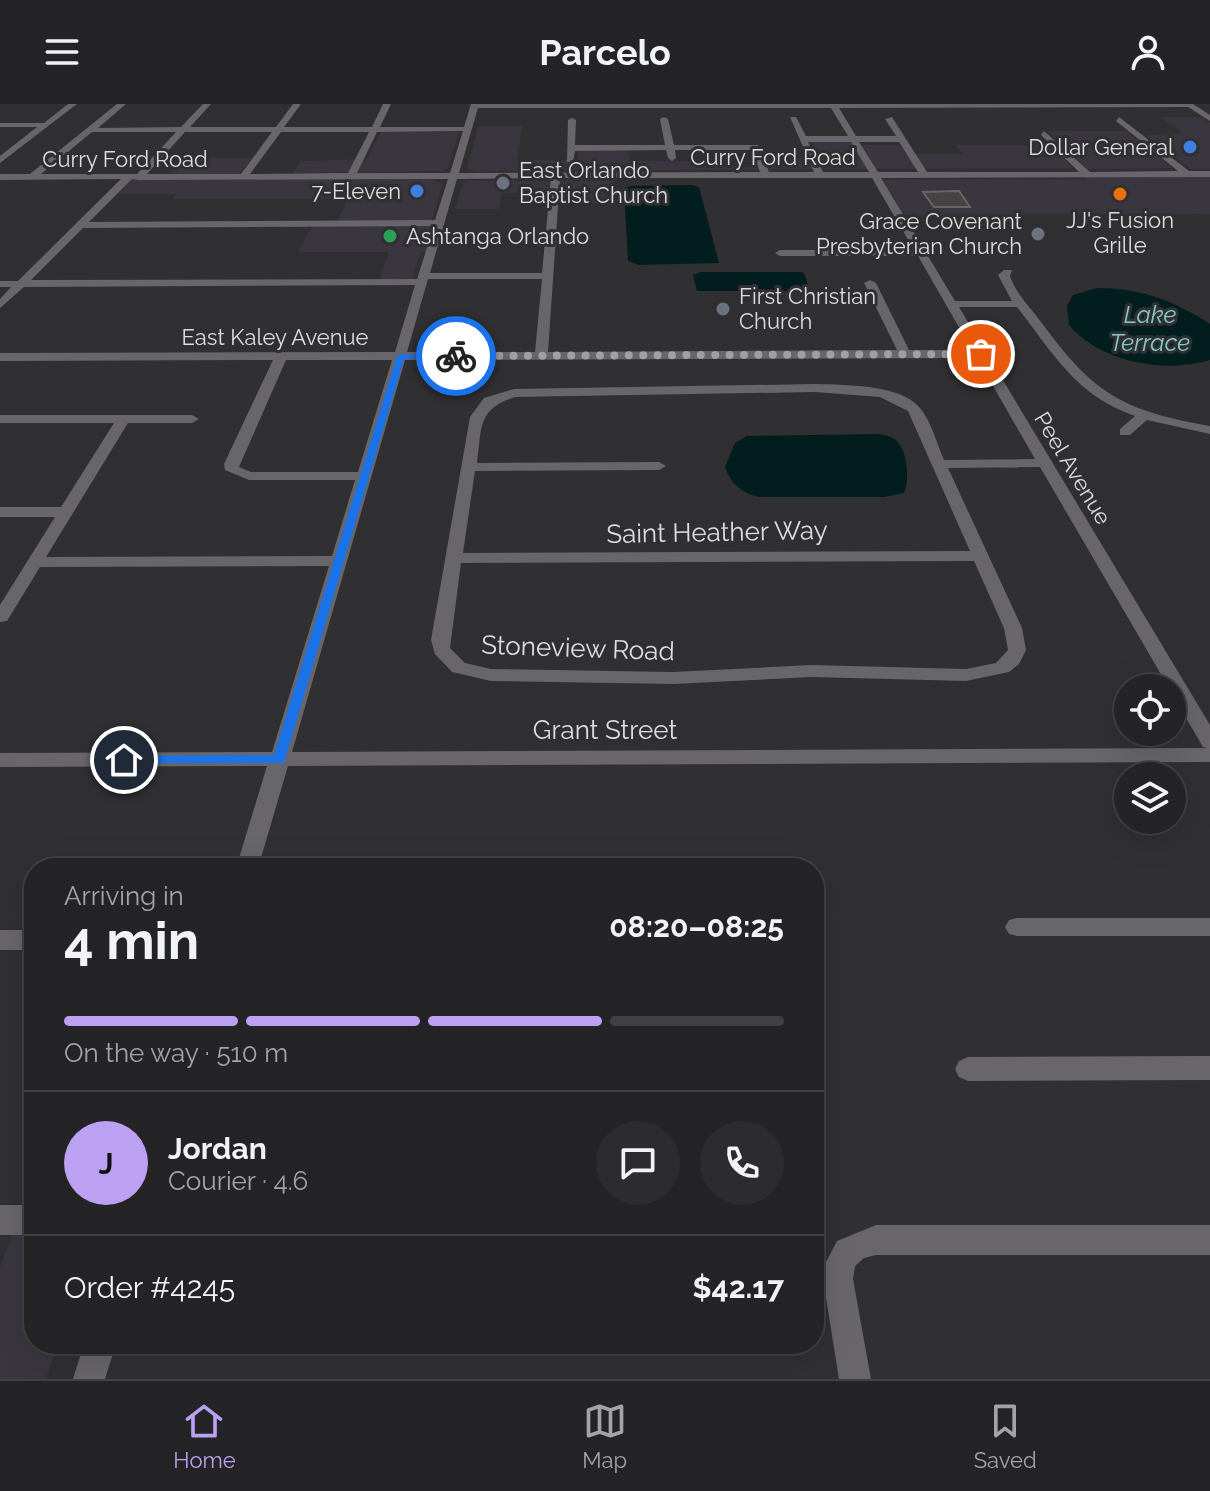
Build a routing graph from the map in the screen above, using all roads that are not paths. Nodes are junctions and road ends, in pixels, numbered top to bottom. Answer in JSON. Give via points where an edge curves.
{"nodes":[{"id":1,"x":0,"y":104,"type":"edge"},
{"id":2,"x":16,"y":104,"type":"edge"},
{"id":3,"x":73,"y":104,"type":"edge"},
{"id":4,"x":122,"y":104,"type":"edge"},
{"id":5,"x":207,"y":104,"type":"edge"},
{"id":6,"x":297,"y":104,"type":"edge"},
{"id":7,"x":387,"y":104,"type":"edge"},
{"id":8,"x":1188,"y":104,"type":"edge"},
{"id":9,"x":474,"y":105,"type":"edge"},
{"id":10,"x":833,"y":105,"type":"edge"},
{"id":11,"x":664,"y":119,"type":"dead end"},
{"id":12,"x":793,"y":119,"type":"dead end"},
{"id":13,"x":889,"y":119,"type":"dead end"},
{"id":14,"x":1119,"y":119,"type":"dead end"},
{"id":15,"x":1210,"y":119,"type":"edge"},
{"id":16,"x":572,"y":120,"type":"dead end"},
{"id":17,"x":0,"y":125,"type":"edge"},
{"id":18,"x":45,"y":125,"type":"junction"},
{"id":19,"x":468,"y":129,"type":"junction"},
{"id":20,"x":87,"y":130,"type":"junction"},
{"id":21,"x":182,"y":130,"type":"junction"},
{"id":22,"x":278,"y":130,"type":"junction"},
{"id":23,"x":374,"y":130,"type":"junction"},
{"id":24,"x":1044,"y":133,"type":"dead end"},
{"id":25,"x":803,"y":139,"type":"junction"},
{"id":26,"x":853,"y":139,"type":"junction"},
{"id":27,"x":903,"y":139,"type":"junction"},
{"id":28,"x":571,"y":148,"type":"junction"},
{"id":29,"x":670,"y":148,"type":"junction"},
{"id":30,"x":0,"y":160,"type":"edge"},
{"id":31,"x":874,"y":174,"type":"junction"},
{"id":32,"x":924,"y":174,"type":"junction"},
{"id":33,"x":1087,"y":174,"type":"junction"},
{"id":34,"x":1187,"y":174,"type":"junction"},
{"id":35,"x":1210,"y":174,"type":"edge"},
{"id":36,"x":556,"y":175,"type":"junction"},
{"id":37,"x":570,"y":175,"type":"junction"},
{"id":38,"x":676,"y":175,"type":"junction"},
{"id":39,"x":766,"y":175,"type":"junction"},
{"id":40,"x":820,"y":175,"type":"junction"},
{"id":41,"x":244,"y":176,"type":"junction"},
{"id":42,"x":351,"y":176,"type":"junction"},
{"id":43,"x":455,"y":176,"type":"junction"},
{"id":44,"x":0,"y":177,"type":"edge"},
{"id":45,"x":32,"y":177,"type":"junction"},
{"id":46,"x":134,"y":177,"type":"junction"},
{"id":47,"x":441,"y":223,"type":"junction"},
{"id":48,"x":80,"y":225,"type":"junction"},
{"id":49,"x":780,"y":253,"type":"dead end"},
{"id":50,"x":920,"y":253,"type":"junction"},
{"id":51,"x":1008,"y":272,"type":"dead end"},
{"id":52,"x":548,"y":276,"type":"junction"},
{"id":53,"x":424,"y":279,"type":"junction"},
{"id":54,"x":870,"y":283,"type":"dead end"},
{"id":55,"x":0,"y":284,"type":"edge"},
{"id":56,"x":21,"y":284,"type":"junction"},
{"id":57,"x":950,"y":301,"type":"junction"},
{"id":58,"x":1019,"y":301,"type":"junction"},
{"id":59,"x":0,"y":305,"type":"edge"},
{"id":60,"x":905,"y":354,"type":"junction"},
{"id":61,"x":981,"y":354,"type":"junction"},
{"id":62,"x":401,"y":356,"type":"junction"},
{"id":63,"x":541,"y":356,"type":"junction"},
{"id":64,"x":0,"y":357,"type":"edge"},
{"id":65,"x":281,"y":357,"type":"junction"},
{"id":66,"x":1145,"y":415,"type":"junction"},
{"id":67,"x":0,"y":419,"type":"edge"},
{"id":68,"x":124,"y":419,"type":"junction"},
{"id":69,"x":192,"y":419,"type":"dead end"},
{"id":70,"x":1210,"y":430,"type":"edge"},
{"id":71,"x":1125,"y":432,"type":"dead end"},
{"id":72,"x":1045,"y":463,"type":"junction"},
{"id":73,"x":938,"y":464,"type":"junction"},
{"id":74,"x":659,"y":466,"type":"dead end"},
{"id":75,"x":470,"y":467,"type":"junction"},
{"id":76,"x":365,"y":476,"type":"junction"},
{"id":77,"x":0,"y":512,"type":"edge"},
{"id":78,"x":64,"y":512,"type":"junction"},
{"id":79,"x":980,"y":556,"type":"junction"},
{"id":80,"x":455,"y":558,"type":"junction"},
{"id":81,"x":340,"y":561,"type":"junction"},
{"id":82,"x":37,"y":562,"type":"junction"},
{"id":83,"x":1,"y":617,"type":"edge"},
{"id":84,"x":1210,"y":742,"type":"edge"},
{"id":85,"x":1210,"y":755,"type":"edge"},
{"id":86,"x":0,"y":760,"type":"edge"},
{"id":87,"x":279,"y":760,"type":"junction"},
{"id":88,"x":250,"y":858,"type":"edge"},
{"id":89,"x":1017,"y":927,"type":"dead end"},
{"id":90,"x":1210,"y":927,"type":"edge"},
{"id":91,"x":0,"y":940,"type":"edge"},
{"id":92,"x":24,"y":940,"type":"edge"},
{"id":93,"x":1210,"y":1068,"type":"edge"},
{"id":94,"x":968,"y":1069,"type":"dead end"},
{"id":95,"x":0,"y":1220,"type":"edge"},
{"id":96,"x":24,"y":1220,"type":"edge"},
{"id":97,"x":1210,"y":1240,"type":"edge"},
{"id":98,"x":97,"y":1354,"type":"edge"},
{"id":99,"x":89,"y":1379,"type":"edge"},
{"id":100,"x":855,"y":1379,"type":"edge"}],
"edges":[{"from":1,"to":2,"type":"street"},
{"from":3,"to":18,"type":"street"},
{"from":4,"to":20,"type":"street"},
{"from":5,"to":21,"type":"street"},
{"from":6,"to":22,"type":"street"},
{"from":7,"to":23,"type":"street"},
{"from":8,"to":10,"type":"street"},
{"from":8,"to":15,"type":"street"},
{"from":9,"to":10,"type":"street"},
{"from":9,"to":19,"type":"street"},
{"from":10,"to":26,"type":"street","name":"Peel Avenue"},
{"from":11,"to":29,"type":"street"},
{"from":12,"to":25,"type":"street"},
{"from":13,"to":27,"type":"street"},
{"from":14,"to":34,"type":"street"},
{"from":16,"to":28,"type":"street"},
{"from":17,"to":18,"type":"street"},
{"from":18,"to":30,"type":"street"},
{"from":19,"to":23,"type":"street"},
{"from":19,"to":43,"type":"street"},
{"from":20,"to":21,"type":"street"},
{"from":20,"to":45,"type":"street"},
{"from":21,"to":22,"type":"street"},
{"from":21,"to":46,"type":"street"},
{"from":22,"to":23,"type":"street"},
{"from":22,"to":41,"type":"street"},
{"from":23,"to":42,"type":"street"},
{"from":24,"to":33,"type":"street"},
{"from":25,"to":26,"type":"street"},
{"from":25,"to":40,"type":"street"},
{"from":26,"to":27,"type":"street"},
{"from":26,"to":31,"type":"street","name":"Peel Avenue"},
{"from":27,"to":32,"type":"street"},
{"from":28,"to":29,"type":"street"},
{"from":28,"to":37,"type":"street"},
{"from":29,"to":38,"type":"street"},
{"from":29,"to":39,"type":"street","via":[[755,147]]},
{"from":31,"to":32,"type":"street","name":"Curry Ford Road"},
{"from":31,"to":40,"type":"street","name":"Curry Ford Road"},
{"from":31,"to":50,"type":"street","name":"Peel Avenue"},
{"from":32,"to":33,"type":"street","name":"Curry Ford Road"},
{"from":33,"to":34,"type":"street","name":"Curry Ford Road"},
{"from":34,"to":35,"type":"street","name":"Curry Ford Road"},
{"from":36,"to":37,"type":"street","name":"Curry Ford Road"},
{"from":36,"to":43,"type":"street","name":"Curry Ford Road"},
{"from":36,"to":52,"type":"street"},
{"from":37,"to":38,"type":"street","name":"Curry Ford Road"},
{"from":38,"to":39,"type":"street","name":"Curry Ford Road"},
{"from":39,"to":40,"type":"street","name":"Curry Ford Road"},
{"from":41,"to":42,"type":"street","name":"Curry Ford Road"},
{"from":41,"to":46,"type":"street","name":"Curry Ford Road"},
{"from":42,"to":43,"type":"street","name":"Curry Ford Road"},
{"from":43,"to":47,"type":"street"},
{"from":44,"to":45,"type":"street","name":"Curry Ford Road"},
{"from":45,"to":46,"type":"street","name":"Curry Ford Road"},
{"from":46,"to":48,"type":"street"},
{"from":47,"to":48,"type":"street"},
{"from":47,"to":53,"type":"street"},
{"from":48,"to":56,"type":"street"},
{"from":49,"to":50,"type":"street"},
{"from":50,"to":57,"type":"street","name":"Peel Avenue"},
{"from":51,"to":58,"type":"street","via":[[1004,279]]},
{"from":52,"to":53,"type":"street"},
{"from":52,"to":63,"type":"street"},
{"from":53,"to":56,"type":"street"},
{"from":53,"to":62,"type":"street"},
{"from":54,"to":60,"type":"street"},
{"from":55,"to":56,"type":"street"},
{"from":56,"to":59,"type":"street"},
{"from":57,"to":58,"type":"street"},
{"from":57,"to":61,"type":"street","name":"Peel Avenue"},
{"from":58,"to":66,"type":"street","via":[[1072,371],[1103,396]]},
{"from":60,"to":61,"type":"street","name":"East Kaley Avenue"},
{"from":60,"to":63,"type":"street","name":"East Kaley Avenue"},
{"from":61,"to":72,"type":"street","name":"Peel Avenue"},
{"from":62,"to":63,"type":"street","name":"East Kaley Avenue"},
{"from":62,"to":65,"type":"street","name":"East Kaley Avenue"},
{"from":62,"to":76,"type":"street"},
{"from":64,"to":65,"type":"street","name":"East Kaley Avenue"},
{"from":65,"to":76,"type":"street","via":[[232,470],[249,476]]},
{"from":66,"to":70,"type":"street"},
{"from":66,"to":71,"type":"street"},
{"from":67,"to":68,"type":"street"},
{"from":68,"to":69,"type":"street"},
{"from":68,"to":78,"type":"street"},
{"from":72,"to":73,"type":"street"},
{"from":72,"to":84,"type":"street","name":"Peel Avenue"},
{"from":73,"to":75,"type":"street","name":"Stoneview Road","via":[[914,409],[899,399],[861,391],[754,389],[501,396],[478,411]]},
{"from":73,"to":79,"type":"street","name":"Stoneview Road"},
{"from":74,"to":75,"type":"street"},
{"from":75,"to":80,"type":"street","name":"Stoneview Road"},
{"from":76,"to":81,"type":"street"},
{"from":77,"to":78,"type":"street"},
{"from":78,"to":82,"type":"street"},
{"from":79,"to":80,"type":"street","name":"Saint Heather Way"},
{"from":79,"to":80,"type":"street","name":"Stoneview Road","via":[[1017,640],[1012,660],[1002,668],[966,675],[811,671],[673,678],[491,675],[459,668],[441,650],[440,640]]},
{"from":81,"to":82,"type":"street"},
{"from":81,"to":87,"type":"street"},
{"from":82,"to":83,"type":"street"},
{"from":85,"to":87,"type":"street","name":"Grant Street"},
{"from":86,"to":87,"type":"street","name":"Grant Street"},
{"from":87,"to":88,"type":"street"},
{"from":89,"to":90,"type":"street"},
{"from":91,"to":92,"type":"street"},
{"from":93,"to":94,"type":"street"},
{"from":95,"to":96,"type":"street"},
{"from":97,"to":100,"type":"street","via":[[854,1244],[838,1267],[838,1279]]},
{"from":98,"to":99,"type":"street"}]}
